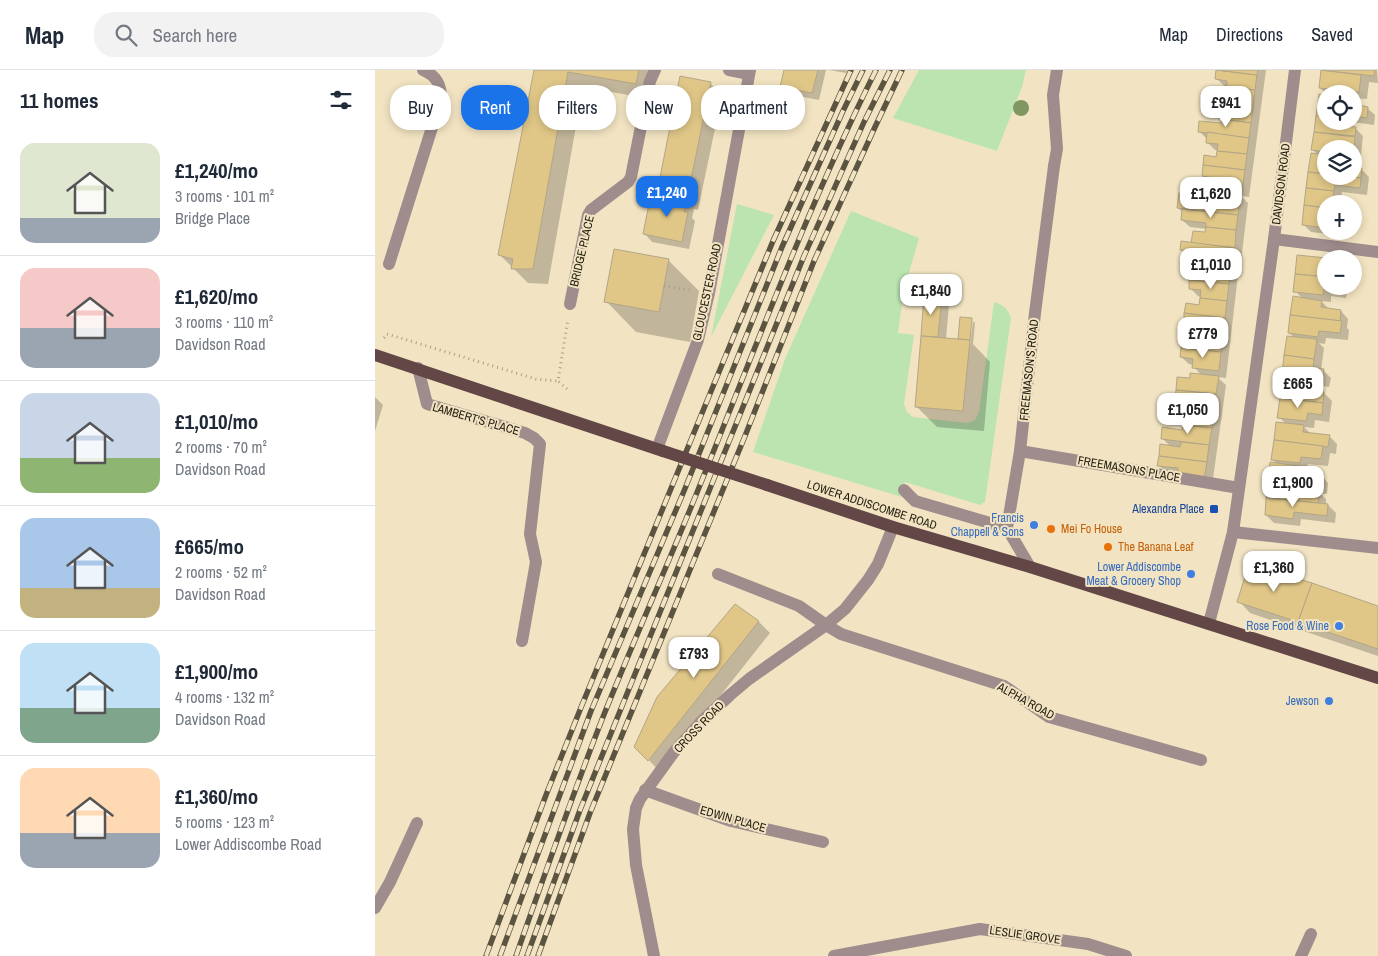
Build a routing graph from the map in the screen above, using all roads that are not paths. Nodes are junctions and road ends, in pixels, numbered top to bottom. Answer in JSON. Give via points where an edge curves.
{"nodes":[{"id":1,"x":423,"y":70,"type":"edge"},
{"id":2,"x":655,"y":70,"type":"edge"},
{"id":3,"x":729,"y":70,"type":"edge"},
{"id":4,"x":1057,"y":70,"type":"edge"},
{"id":5,"x":1295,"y":70,"type":"edge"},
{"id":6,"x":750,"y":72,"type":"edge"},
{"id":7,"x":1274,"y":239,"type":"junction"},
{"id":8,"x":1378,"y":252,"type":"edge"},
{"id":9,"x":389,"y":264,"type":"dead end"},
{"id":10,"x":570,"y":304,"type":"road end"},
{"id":11,"x":375,"y":355,"type":"edge"},
{"id":12,"x":418,"y":368,"type":"junction"},
{"id":13,"x":660,"y":450,"type":"junction"},
{"id":14,"x":1020,"y":451,"type":"junction"},
{"id":15,"x":1239,"y":488,"type":"junction"},
{"id":16,"x":904,"y":490,"type":"dead end"},
{"id":17,"x":893,"y":527,"type":"junction"},
{"id":18,"x":1007,"y":528,"type":"junction"},
{"id":19,"x":1233,"y":532,"type":"junction"},
{"id":20,"x":1378,"y":548,"type":"edge"},
{"id":21,"x":1030,"y":567,"type":"junction"},
{"id":22,"x":718,"y":574,"type":"dead end"},
{"id":23,"x":1209,"y":623,"type":"junction"},
{"id":24,"x":826,"y":625,"type":"junction"},
{"id":25,"x":522,"y":640,"type":"dead end"},
{"id":26,"x":1378,"y":678,"type":"edge"},
{"id":27,"x":1201,"y":760,"type":"dead end"},
{"id":28,"x":645,"y":790,"type":"junction"},
{"id":29,"x":417,"y":823,"type":"dead end"},
{"id":30,"x":823,"y":842,"type":"dead end"},
{"id":31,"x":375,"y":908,"type":"edge"},
{"id":32,"x":1311,"y":934,"type":"dead end"},
{"id":33,"x":653,"y":956,"type":"edge"},
{"id":34,"x":834,"y":956,"type":"edge"},
{"id":35,"x":1126,"y":956,"type":"edge"},
{"id":36,"x":1301,"y":956,"type":"edge"}],
"edges":[{"from":1,"to":9,"type":"street","via":[[435,78],[441,88],[441,99]]},
{"from":2,"to":10,"type":"street","name":"BRIDGE PLACE","via":[[650,80],[631,176],[588,215]]},
{"from":3,"to":6,"type":"street"},
{"from":4,"to":14,"type":"street","name":"FREEMASON'S ROAD","via":[[1053,95],[1057,149]]},
{"from":5,"to":7,"type":"street","name":"DAVIDSON ROAD"},
{"from":6,"to":13,"type":"street","name":"GLOUCESTER ROAD","via":[[698,340]]},
{"from":7,"to":8,"type":"street"},
{"from":7,"to":15,"type":"street","name":"DAVIDSON ROAD"},
{"from":11,"to":12,"type":"main road","name":"LOWER ADDISCOMBE ROAD"},
{"from":12,"to":13,"type":"main road","name":"LOWER ADDISCOMBE ROAD"},
{"from":12,"to":25,"type":"street","name":"LAMBERT'S PLACE","via":[[427,404],[525,433],[540,444],[530,534],[535,562]]},
{"from":13,"to":17,"type":"main road","name":"LOWER ADDISCOMBE ROAD","bridge":true},
{"from":14,"to":15,"type":"street","name":"FREEMASONS PLACE"},
{"from":14,"to":18,"type":"street","name":"FREEMASON'S ROAD"},
{"from":15,"to":19,"type":"street","name":"DAVIDSON ROAD"},
{"from":16,"to":18,"type":"street","via":[[915,501]]},
{"from":17,"to":21,"type":"main road","name":"LOWER ADDISCOMBE ROAD"},
{"from":17,"to":24,"type":"street","name":"CROSS ROAD","via":[[878,564],[845,609]]},
{"from":18,"to":21,"type":"street"},
{"from":19,"to":20,"type":"street"},
{"from":19,"to":23,"type":"street","name":"DAVIDSON ROAD"},
{"from":21,"to":23,"type":"main road","name":"LOWER ADDISCOMBE ROAD"},
{"from":22,"to":24,"type":"street","name":"ALPHA ROAD","via":[[799,606]]},
{"from":23,"to":26,"type":"main road","name":"LOWER ADDISCOMBE ROAD"},
{"from":24,"to":27,"type":"street","name":"ALPHA ROAD","via":[[841,634],[1004,686],[1049,717]]},
{"from":24,"to":28,"type":"street","name":"CROSS ROAD","via":[[730,695],[674,752]]},
{"from":28,"to":30,"type":"street","name":"EDWIN PLACE","via":[[731,821]]},
{"from":28,"to":33,"type":"street","name":"CROSS ROAD","via":[[636,808],[633,828],[636,865]]},
{"from":29,"to":31,"type":"street"},
{"from":32,"to":36,"type":"street"},
{"from":34,"to":35,"type":"street","name":"LESLIE GROVE","via":[[980,929],[1088,944]]}]}
